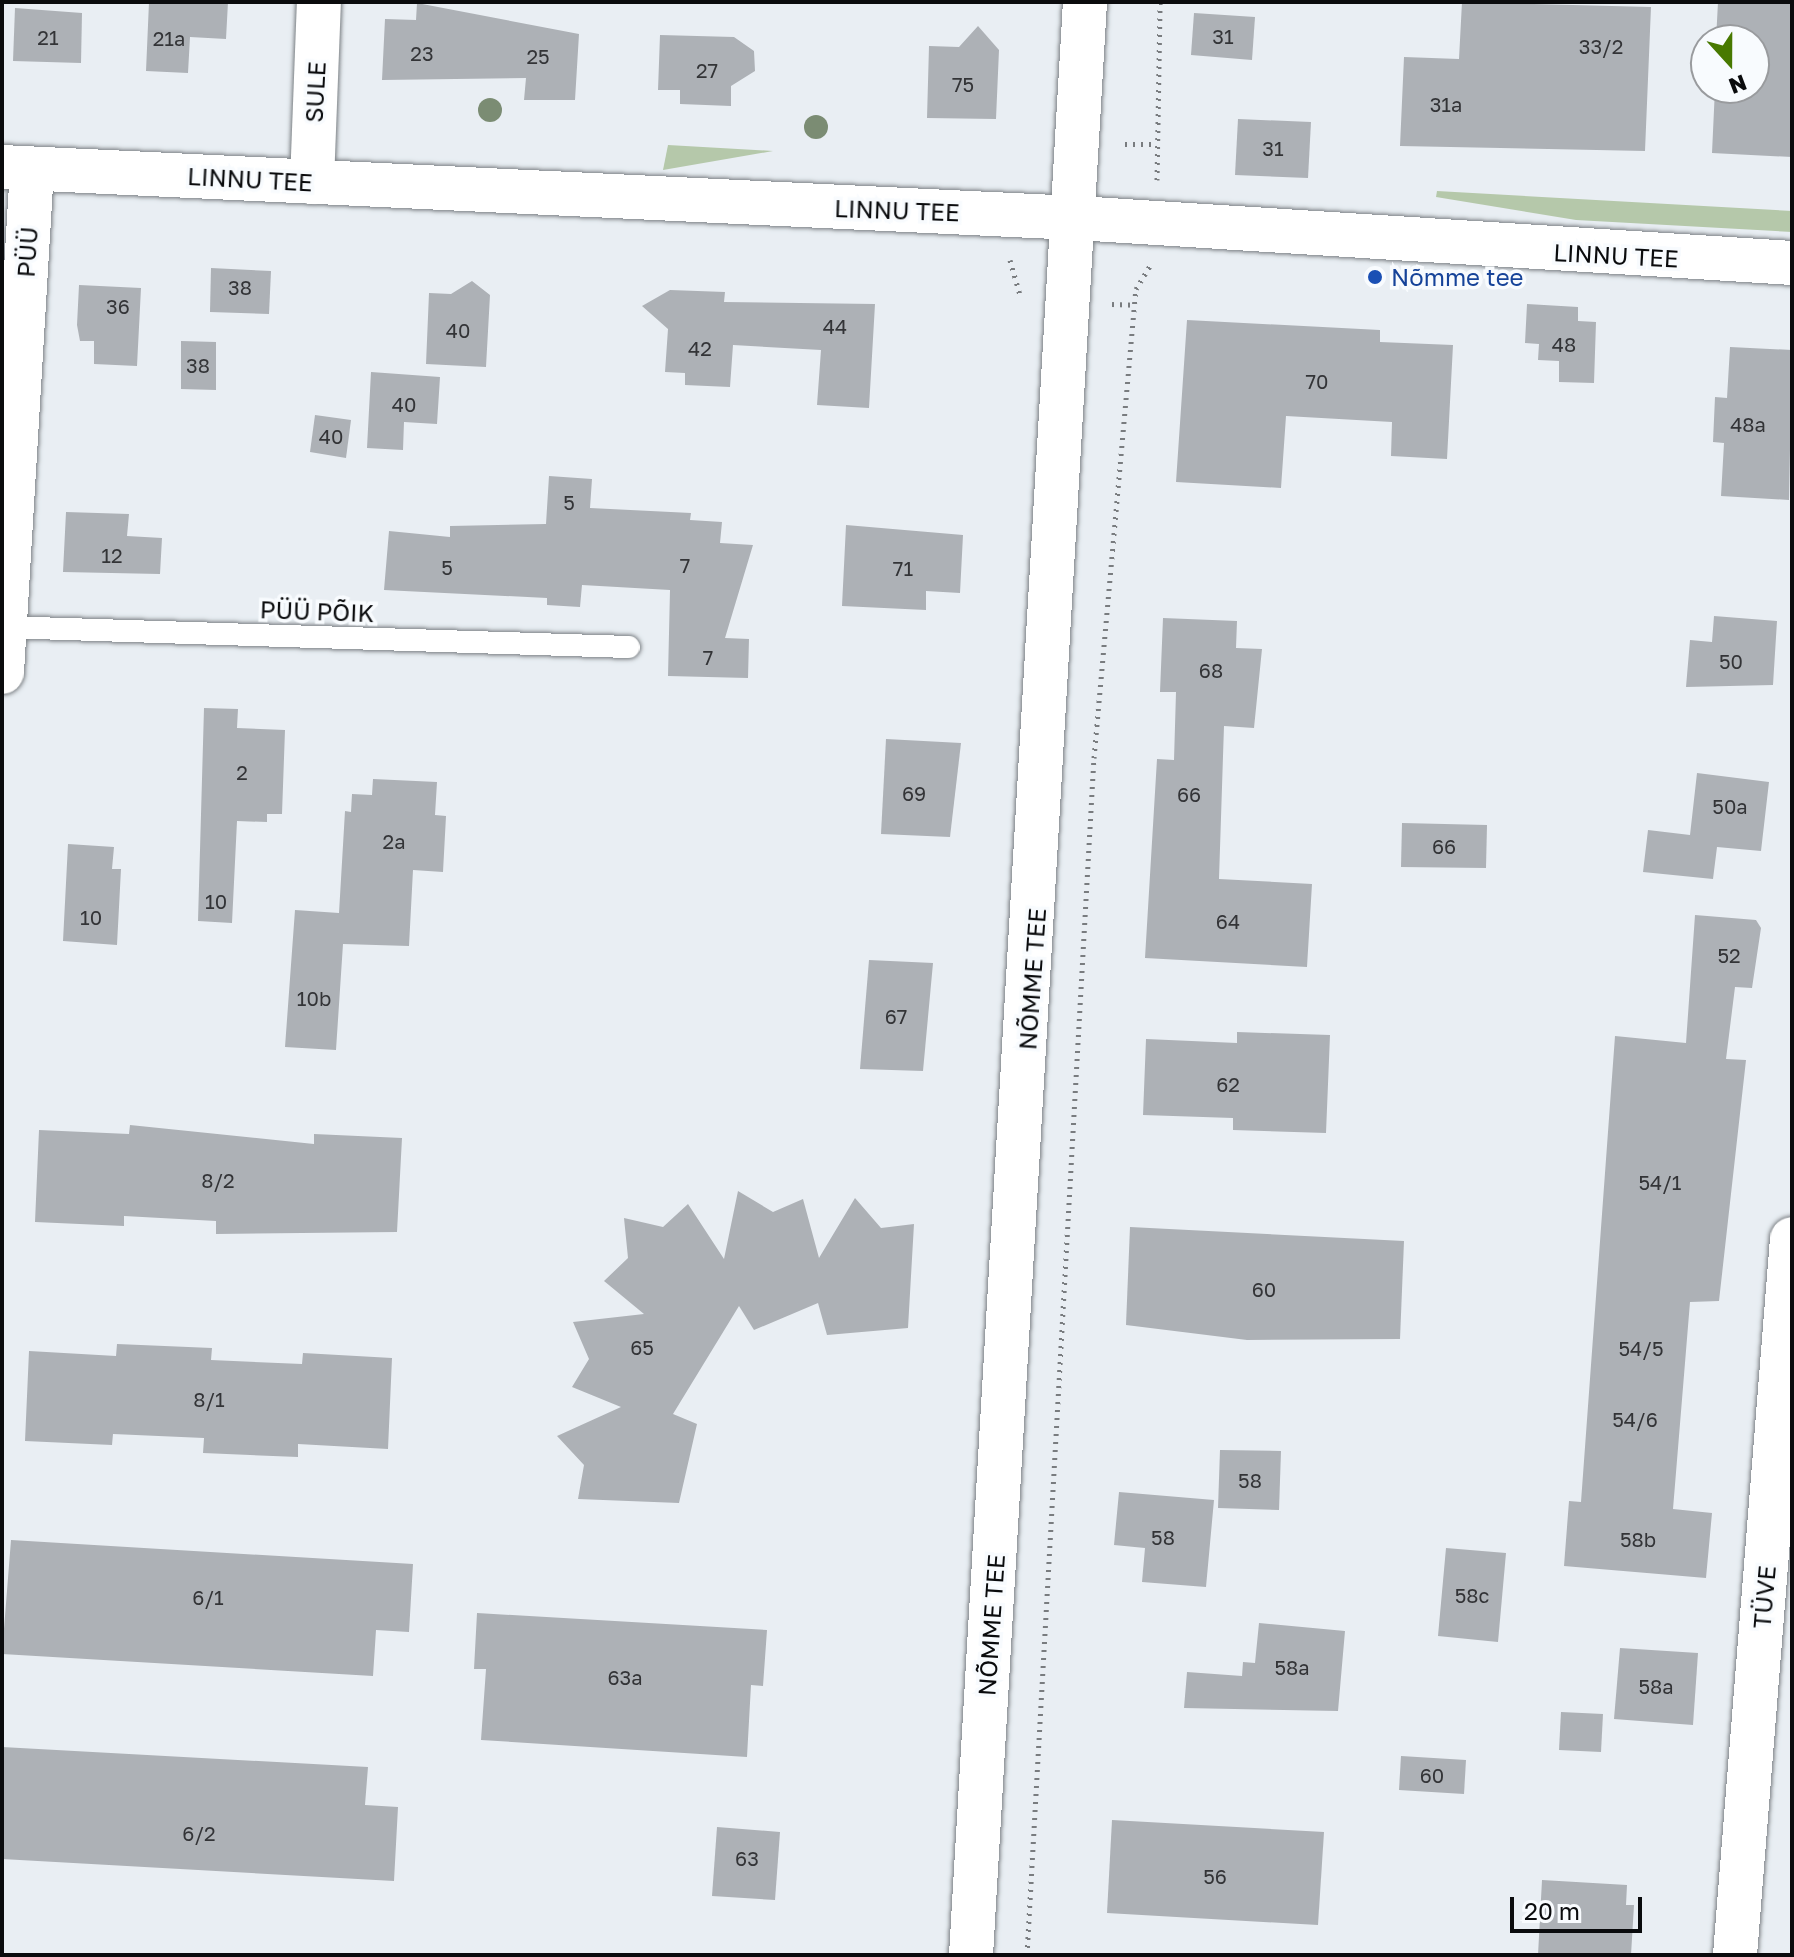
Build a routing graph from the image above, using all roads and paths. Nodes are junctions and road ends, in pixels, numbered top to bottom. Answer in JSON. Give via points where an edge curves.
{"nodes":[{"id":1,"x":319,"y":2,"type":"edge"},
{"id":2,"x":1085,"y":2,"type":"edge"},
{"id":3,"x":1160,"y":2,"type":"edge"},
{"id":4,"x":1125,"y":144,"type":"dead end"},
{"id":5,"x":1157,"y":144,"type":"junction"},
{"id":6,"x":17,"y":168,"type":"edge"},
{"id":7,"x":1157,"y":181,"type":"dead end"},
{"id":8,"x":312,"y":182,"type":"junction"},
{"id":9,"x":1077,"y":218,"type":"junction"},
{"id":10,"x":1792,"y":263,"type":"edge"},
{"id":11,"x":1149,"y":274,"type":"dead end"},
{"id":12,"x":1115,"y":304,"type":"dead end"},
{"id":13,"x":1135,"y":305,"type":"junction"},
{"id":14,"x":3,"y":627,"type":"edge"},
{"id":15,"x":629,"y":647,"type":"dead end"},
{"id":16,"x":2,"y":672,"type":"edge"},
{"id":17,"x":1792,"y":1239,"type":"edge"},
{"id":18,"x":971,"y":1955,"type":"edge"},
{"id":19,"x":1027,"y":1955,"type":"edge"},
{"id":20,"x":1735,"y":1955,"type":"edge"}],
"edges":[{"from":1,"to":8,"type":"street","name":"SULE"},
{"from":2,"to":9,"type":"street","name":"NÕMME TEE"},
{"from":3,"to":5,"type":"path"},
{"from":4,"to":5,"type":"path"},
{"from":5,"to":7,"type":"path"},
{"from":6,"to":8,"type":"street","name":"LINNU TEE"},
{"from":6,"to":14,"type":"street","name":"PÜÜ"},
{"from":8,"to":9,"type":"street","name":"LINNU TEE"},
{"from":9,"to":10,"type":"street","name":"LINNU TEE"},
{"from":9,"to":18,"type":"street","name":"NÕMME TEE"},
{"from":11,"to":13,"type":"path","via":[[1138,282]]},
{"from":12,"to":13,"type":"path"},
{"from":13,"to":19,"type":"path","via":[[1094,758]]},
{"from":14,"to":15,"type":"lane","name":"PÜÜ PÕIK"},
{"from":14,"to":16,"type":"street","name":"PÜÜ"},
{"from":17,"to":20,"type":"street","name":"TÜVE"}]}
